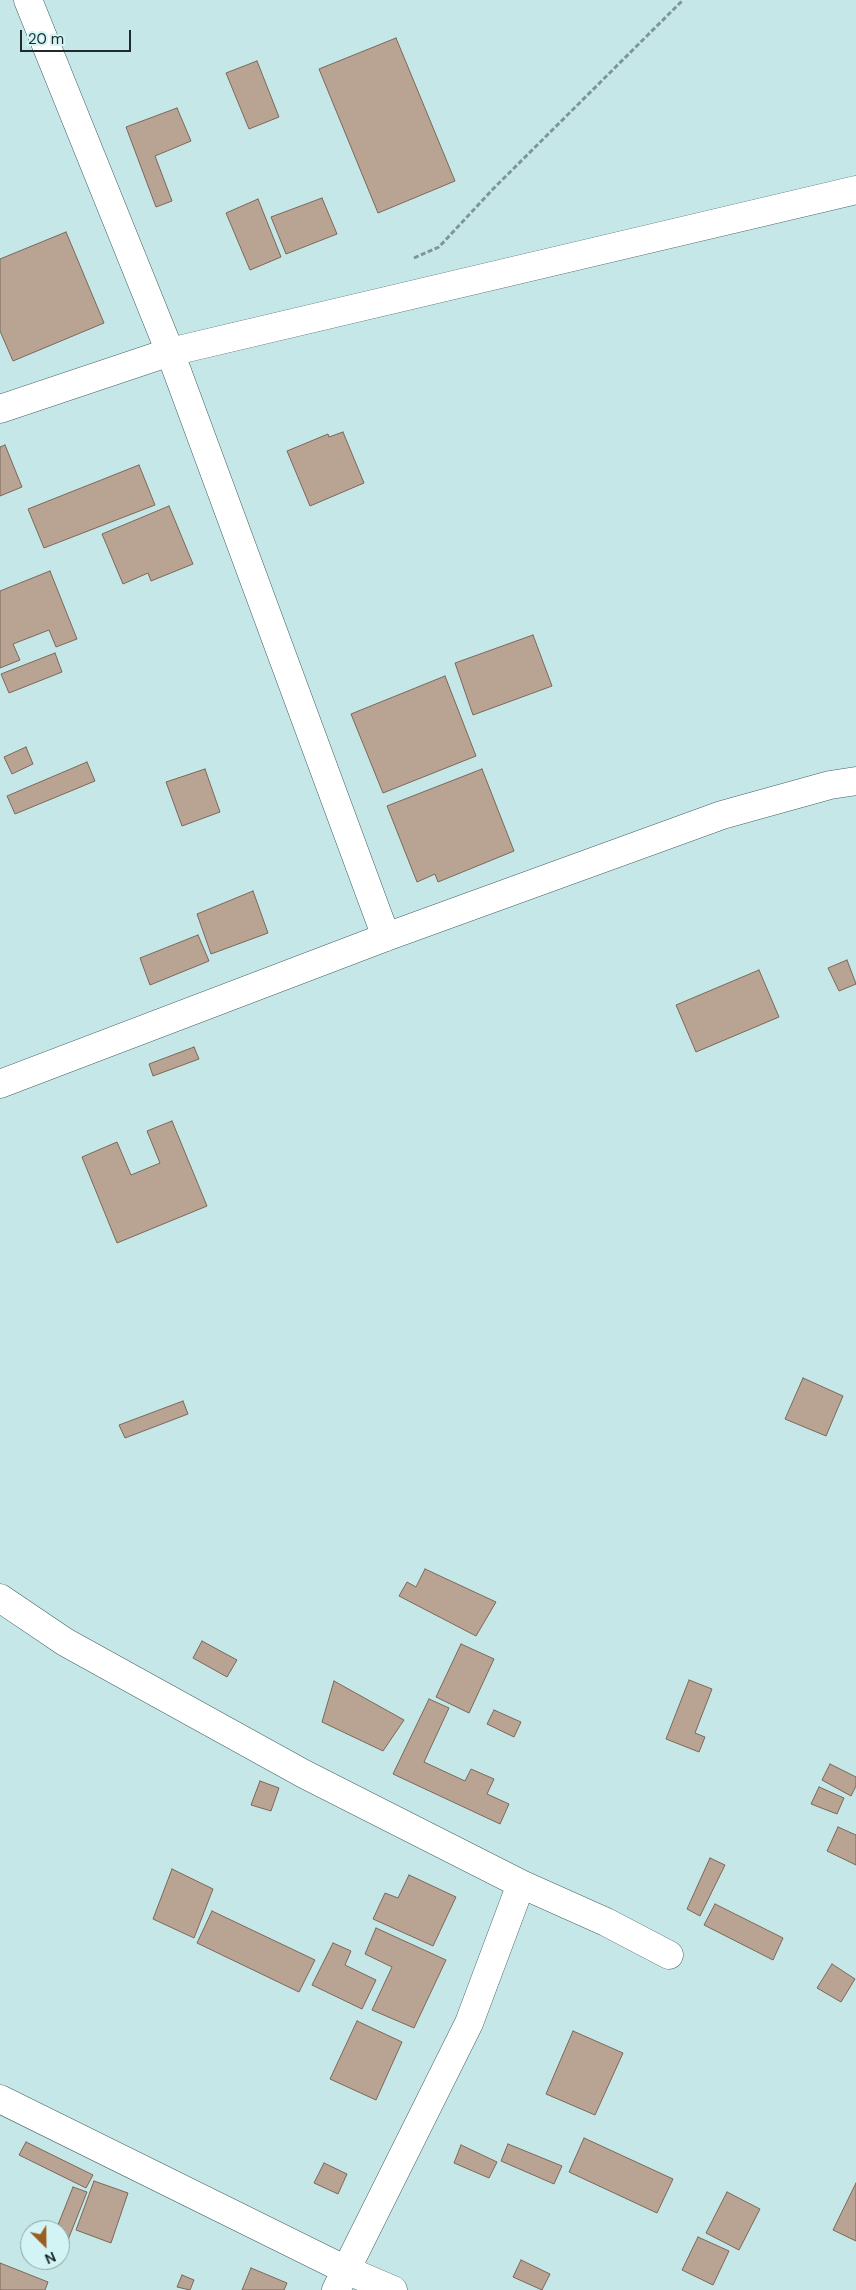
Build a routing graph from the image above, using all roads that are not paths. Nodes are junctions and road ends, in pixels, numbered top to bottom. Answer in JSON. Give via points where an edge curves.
{"nodes":[{"id":1,"x":28,"y":0,"type":"edge"},
{"id":2,"x":856,"y":190,"type":"edge"},
{"id":3,"x":170,"y":352,"type":"junction"},
{"id":4,"x":0,"y":409,"type":"edge"},
{"id":5,"x":856,"y":781,"type":"edge"},
{"id":6,"x":386,"y":936,"type":"junction"},
{"id":7,"x":0,"y":1084,"type":"edge"},
{"id":8,"x":0,"y":1598,"type":"edge"},
{"id":9,"x":521,"y":1884,"type":"junction"},
{"id":10,"x":669,"y":1955,"type":"dead end"},
{"id":11,"x":0,"y":2099,"type":"edge"},
{"id":12,"x":342,"y":2280,"type":"edge"},
{"id":13,"x":393,"y":2290,"type":"edge"}],
"edges":[{"from":1,"to":3,"type":"street"},
{"from":2,"to":3,"type":"street"},
{"from":3,"to":4,"type":"street"},
{"from":3,"to":6,"type":"street"},
{"from":5,"to":6,"type":"street","via":[[830,785],[722,815]]},
{"from":6,"to":7,"type":"street"},
{"from":8,"to":9,"type":"street","via":[[65,1642],[304,1774]]},
{"from":9,"to":10,"type":"street","via":[[606,1922]]},
{"from":9,"to":12,"type":"street","via":[[469,2024]]},
{"from":11,"to":12,"type":"street"},
{"from":12,"to":13,"type":"street"}]}
